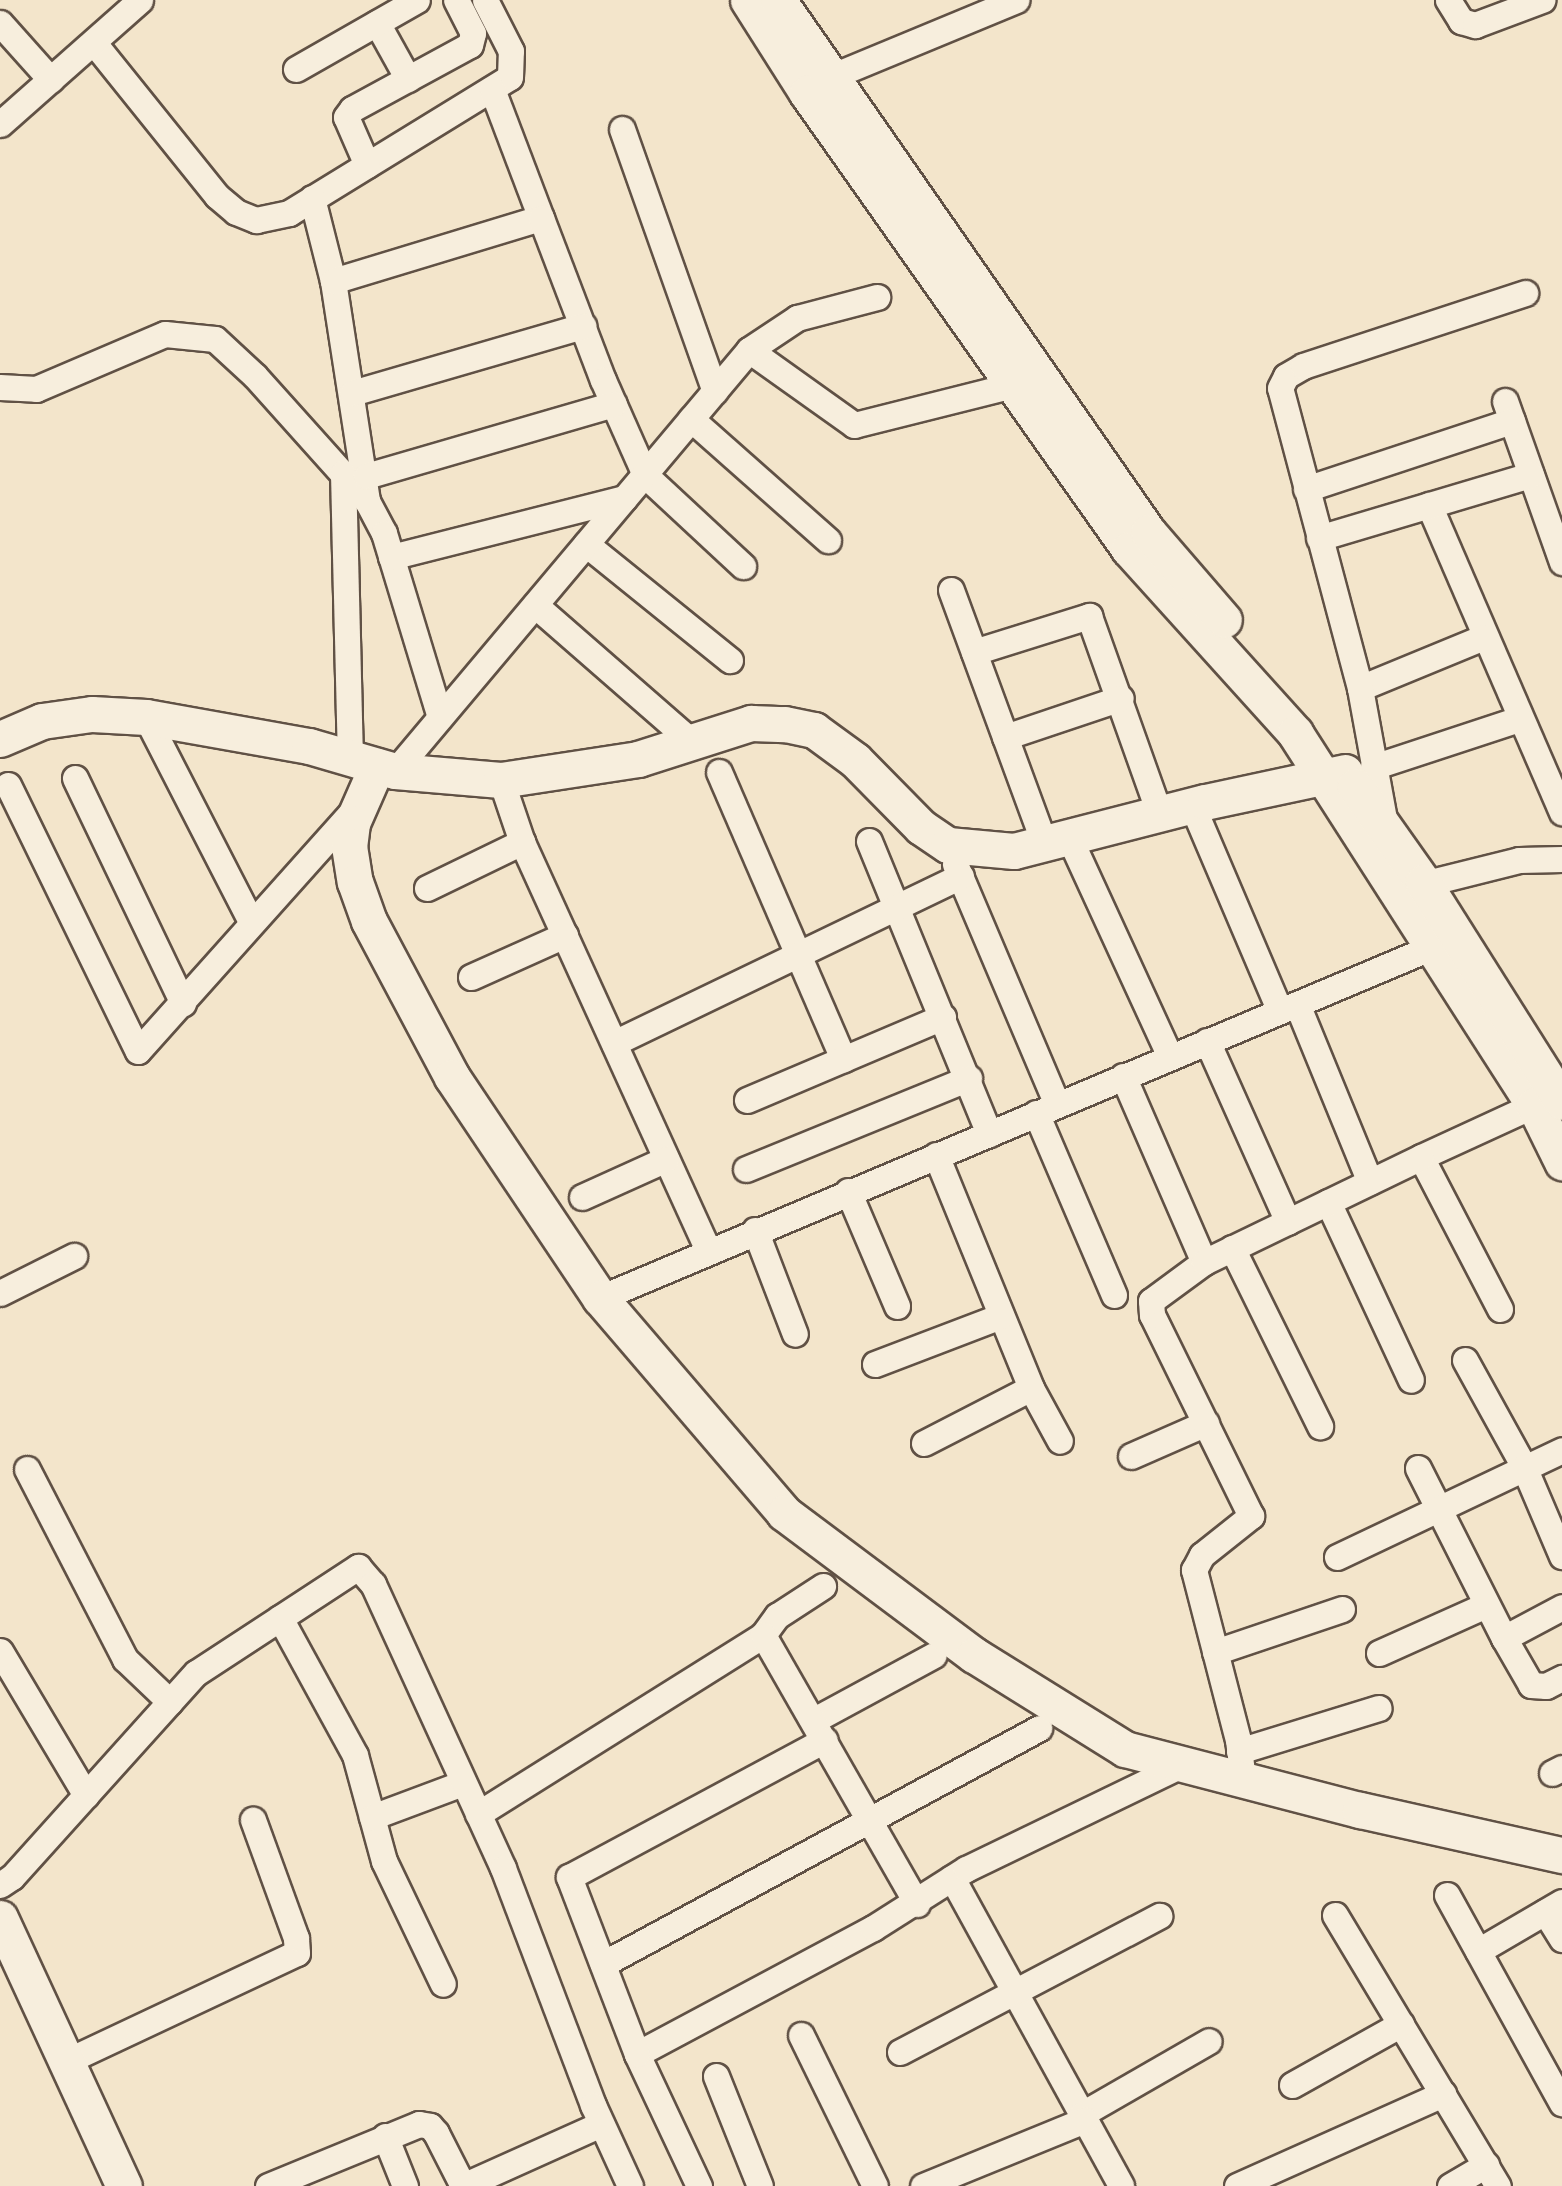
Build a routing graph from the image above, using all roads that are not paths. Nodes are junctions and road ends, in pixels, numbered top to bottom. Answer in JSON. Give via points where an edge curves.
{"nodes":[{"id":1,"x":140,"y":0,"type":"edge"},
{"id":2,"x":416,"y":0,"type":"edge"},
{"id":3,"x":456,"y":0,"type":"edge"},
{"id":4,"x":485,"y":0,"type":"edge"},
{"id":5,"x":748,"y":0,"type":"edge"},
{"id":6,"x":778,"y":0,"type":"edge"},
{"id":7,"x":1016,"y":0,"type":"edge"},
{"id":8,"x":1448,"y":0,"type":"edge"},
{"id":9,"x":1542,"y":0,"type":"edge"},
{"id":10,"x":377,"y":22,"type":"junction"},
{"id":11,"x":0,"y":23,"type":"edge"},
{"id":12,"x":94,"y":43,"type":"junction"},
{"id":13,"x":296,"y":69,"type":"dead end"},
{"id":14,"x":408,"y":78,"type":"junction"},
{"id":15,"x":828,"y":78,"type":"junction"},
{"id":16,"x":51,"y":80,"type":"junction"},
{"id":17,"x":492,"y":89,"type":"junction"},
{"id":18,"x":0,"y":124,"type":"edge"},
{"id":19,"x":622,"y":129,"type":"dead end"},
{"id":20,"x":368,"y":165,"type":"junction"},
{"id":21,"x":312,"y":198,"type":"junction"},
{"id":22,"x":542,"y":218,"type":"junction"},
{"id":23,"x":332,"y":281,"type":"junction"},
{"id":24,"x":1525,"y":293,"type":"dead end"},
{"id":25,"x":877,"y":297,"type":"dead end"},
{"id":26,"x":582,"y":326,"type":"junction"},
{"id":27,"x":750,"y":350,"type":"junction"},
{"id":28,"x":1026,"y":381,"type":"junction"},
{"id":29,"x":0,"y":387,"type":"edge"},
{"id":30,"x":715,"y":391,"type":"junction"},
{"id":31,"x":352,"y":393,"type":"junction"},
{"id":32,"x":614,"y":404,"type":"junction"},
{"id":33,"x":692,"y":419,"type":"junction"},
{"id":34,"x":644,"y":474,"type":"junction"},
{"id":35,"x":1532,"y":474,"type":"junction"},
{"id":36,"x":359,"y":483,"type":"junction"},
{"id":37,"x":1306,"y":489,"type":"junction"},
{"id":38,"x":626,"y":498,"type":"junction"},
{"id":39,"x":1429,"y":505,"type":"junction"},
{"id":40,"x":1319,"y":538,"type":"junction"},
{"id":41,"x":828,"y":540,"type":"dead end"},
{"id":42,"x":586,"y":544,"type":"junction"},
{"id":43,"x":391,"y":557,"type":"junction"},
{"id":44,"x":1562,"y":562,"type":"edge"},
{"id":45,"x":743,"y":566,"type":"dead end"},
{"id":46,"x":951,"y":590,"type":"dead end"},
{"id":47,"x":535,"y":605,"type":"junction"},
{"id":48,"x":1484,"y":637,"type":"junction"},
{"id":49,"x":974,"y":652,"type":"junction"},
{"id":50,"x":730,"y":660,"type":"dead end"},
{"id":51,"x":1360,"y":688,"type":"junction"},
{"id":52,"x":1121,"y":698,"type":"junction"},
{"id":53,"x":146,"y":717,"type":"junction"},
{"id":54,"x":440,"y":717,"type":"junction"},
{"id":55,"x":1518,"y":719,"type":"junction"},
{"id":56,"x":1005,"y":736,"type":"junction"},
{"id":57,"x":0,"y":739,"type":"edge"},
{"id":58,"x":692,"y":742,"type":"junction"},
{"id":59,"x":374,"y":765,"type":"junction"},
{"id":60,"x":719,"y":772,"type":"dead end"},
{"id":61,"x":1348,"y":773,"type":"junction"},
{"id":62,"x":75,"y":778,"type":"dead end"},
{"id":63,"x":500,"y":780,"type":"junction"},
{"id":64,"x":8,"y":785,"type":"dead end"},
{"id":65,"x":359,"y":803,"type":"junction"},
{"id":66,"x":1176,"y":809,"type":"junction"},
{"id":67,"x":1562,"y":813,"type":"edge"},
{"id":68,"x":869,"y":840,"type":"dead end"},
{"id":69,"x":1056,"y":840,"type":"junction"},
{"id":70,"x":522,"y":842,"type":"junction"},
{"id":71,"x":1562,"y":859,"type":"edge"},
{"id":72,"x":954,"y":861,"type":"junction"},
{"id":73,"x":1410,"y":887,"type":"junction"},
{"id":74,"x":426,"y":888,"type":"dead end"},
{"id":75,"x":897,"y":906,"type":"junction"},
{"id":76,"x":251,"y":920,"type":"junction"},
{"id":77,"x":565,"y":936,"type":"junction"},
{"id":78,"x":1446,"y":942,"type":"junction"},
{"id":79,"x":799,"y":956,"type":"junction"},
{"id":80,"x":471,"y":978,"type":"dead end"},
{"id":81,"x":183,"y":1003,"type":"junction"},
{"id":82,"x":1288,"y":1007,"type":"junction"},
{"id":83,"x":943,"y":1017,"type":"junction"},
{"id":84,"x":1207,"y":1041,"type":"junction"},
{"id":85,"x":614,"y":1044,"type":"junction"},
{"id":86,"x":1170,"y":1056,"type":"junction"},
{"id":87,"x":843,"y":1059,"type":"junction"},
{"id":88,"x":1123,"y":1076,"type":"junction"},
{"id":89,"x":969,"y":1078,"type":"junction"},
{"id":90,"x":1554,"y":1098,"type":"edge"},
{"id":91,"x":746,"y":1100,"type":"dead end"},
{"id":92,"x":1047,"y":1108,"type":"junction"},
{"id":93,"x":988,"y":1134,"type":"junction"},
{"id":94,"x":936,"y":1154,"type":"junction"},
{"id":95,"x":666,"y":1158,"type":"junction"},
{"id":96,"x":1421,"y":1158,"type":"junction"},
{"id":97,"x":1562,"y":1162,"type":"edge"},
{"id":98,"x":746,"y":1168,"type":"dead end"},
{"id":99,"x":1370,"y":1182,"type":"junction"},
{"id":100,"x":848,"y":1192,"type":"junction"},
{"id":101,"x":582,"y":1196,"type":"dead end"},
{"id":102,"x":1328,"y":1202,"type":"junction"},
{"id":103,"x":1288,"y":1222,"type":"junction"},
{"id":104,"x":755,"y":1230,"type":"junction"},
{"id":105,"x":1232,"y":1248,"type":"junction"},
{"id":106,"x":708,"y":1250,"type":"junction"},
{"id":107,"x":74,"y":1256,"type":"dead end"},
{"id":108,"x":1204,"y":1262,"type":"junction"},
{"id":109,"x":0,"y":1293,"type":"edge"},
{"id":110,"x":1114,"y":1295,"type":"dead end"},
{"id":111,"x":600,"y":1298,"type":"junction"},
{"id":112,"x":897,"y":1306,"type":"dead end"},
{"id":113,"x":1500,"y":1309,"type":"dead end"},
{"id":114,"x":1001,"y":1316,"type":"junction"},
{"id":115,"x":796,"y":1334,"type":"dead end"},
{"id":116,"x":1465,"y":1360,"type":"dead end"},
{"id":117,"x":875,"y":1364,"type":"dead end"},
{"id":118,"x":1412,"y":1380,"type":"dead end"},
{"id":119,"x":1031,"y":1388,"type":"junction"},
{"id":120,"x":1206,"y":1423,"type":"junction"},
{"id":121,"x":1320,"y":1426,"type":"dead end"},
{"id":122,"x":1060,"y":1440,"type":"dead end"},
{"id":123,"x":924,"y":1443,"type":"dead end"},
{"id":124,"x":1562,"y":1450,"type":"edge"},
{"id":125,"x":1131,"y":1456,"type":"dead end"},
{"id":126,"x":1524,"y":1467,"type":"junction"},
{"id":127,"x":1418,"y":1468,"type":"dead end"},
{"id":128,"x":27,"y":1469,"type":"dead end"},
{"id":129,"x":1434,"y":1508,"type":"junction"},
{"id":130,"x":1562,"y":1556,"type":"edge"},
{"id":131,"x":1337,"y":1557,"type":"dead end"},
{"id":132,"x":823,"y":1586,"type":"dead end"},
{"id":133,"x":1486,"y":1605,"type":"junction"},
{"id":134,"x":1562,"y":1607,"type":"edge"},
{"id":135,"x":1342,"y":1608,"type":"dead end"},
{"id":136,"x":280,"y":1618,"type":"junction"},
{"id":137,"x":763,"y":1635,"type":"junction"},
{"id":138,"x":1504,"y":1638,"type":"junction"},
{"id":139,"x":0,"y":1652,"type":"edge"},
{"id":140,"x":1214,"y":1652,"type":"junction"},
{"id":141,"x":1380,"y":1653,"type":"dead end"},
{"id":142,"x":934,"y":1655,"type":"dead end"},
{"id":143,"x":1562,"y":1678,"type":"edge"},
{"id":144,"x":170,"y":1702,"type":"junction"},
{"id":145,"x":1379,"y":1708,"type":"dead end"},
{"id":146,"x":1039,"y":1728,"type":"dead end"},
{"id":147,"x":820,"y":1730,"type":"junction"},
{"id":148,"x":1184,"y":1764,"type":"junction"},
{"id":149,"x":1241,"y":1766,"type":"junction"},
{"id":150,"x":463,"y":1782,"type":"junction"},
{"id":151,"x":86,"y":1795,"type":"junction"},
{"id":152,"x":478,"y":1814,"type":"junction"},
{"id":153,"x":372,"y":1817,"type":"junction"},
{"id":154,"x":253,"y":1820,"type":"dead end"},
{"id":155,"x":868,"y":1822,"type":"junction"},
{"id":156,"x":1562,"y":1855,"type":"edge"},
{"id":157,"x":952,"y":1878,"type":"junction"},
{"id":158,"x":0,"y":1885,"type":"edge"},
{"id":159,"x":1447,"y":1895,"type":"dead end"},
{"id":160,"x":917,"y":1904,"type":"junction"},
{"id":161,"x":1553,"y":1907,"type":"edge"},
{"id":162,"x":1335,"y":1914,"type":"dead end"},
{"id":163,"x":1159,"y":1916,"type":"dead end"},
{"id":164,"x":2,"y":1928,"type":"edge"},
{"id":165,"x":1562,"y":1939,"type":"edge"},
{"id":166,"x":1478,"y":1951,"type":"junction"},
{"id":167,"x":603,"y":1964,"type":"junction"},
{"id":168,"x":443,"y":1984,"type":"dead end"},
{"id":169,"x":1016,"y":1992,"type":"junction"},
{"id":170,"x":1401,"y":2024,"type":"junction"},
{"id":171,"x":801,"y":2035,"type":"dead end"},
{"id":172,"x":1209,"y":2041,"type":"dead end"},
{"id":173,"x":900,"y":2052,"type":"dead end"},
{"id":174,"x":637,"y":2054,"type":"junction"},
{"id":175,"x":67,"y":2061,"type":"junction"},
{"id":176,"x":716,"y":2076,"type":"dead end"},
{"id":177,"x":1292,"y":2085,"type":"dead end"},
{"id":178,"x":1443,"y":2094,"type":"junction"},
{"id":179,"x":1562,"y":2103,"type":"edge"},
{"id":180,"x":1083,"y":2117,"type":"junction"},
{"id":181,"x":602,"y":2124,"type":"junction"},
{"id":182,"x":386,"y":2136,"type":"junction"},
{"id":183,"x":1492,"y":2175,"type":"edge"},
{"id":184,"x":279,"y":2184,"type":"edge"},
{"id":185,"x":124,"y":2186,"type":"edge"},
{"id":186,"x":405,"y":2186,"type":"edge"},
{"id":187,"x":463,"y":2186,"type":"edge"},
{"id":188,"x":630,"y":2186,"type":"edge"},
{"id":189,"x":700,"y":2186,"type":"edge"},
{"id":190,"x":760,"y":2186,"type":"edge"},
{"id":191,"x":876,"y":2186,"type":"edge"},
{"id":192,"x":923,"y":2186,"type":"edge"},
{"id":193,"x":1121,"y":2186,"type":"edge"},
{"id":194,"x":1237,"y":2186,"type":"edge"},
{"id":195,"x":1450,"y":2186,"type":"edge"}],
"edges":[{"from":1,"to":12,"type":"street"},
{"from":2,"to":10,"type":"street"},
{"from":3,"to":14,"type":"street","via":[[474,40]]},
{"from":4,"to":17,"type":"street","via":[[514,65]]},
{"from":5,"to":28,"type":"street","via":[[807,93]]},
{"from":6,"to":15,"type":"street"},
{"from":7,"to":15,"type":"street"},
{"from":8,"to":9,"type":"street","via":[[1461,21],[1474,25]]},
{"from":10,"to":13,"type":"street"},
{"from":10,"to":14,"type":"street"},
{"from":11,"to":16,"type":"street"},
{"from":12,"to":16,"type":"street"},
{"from":12,"to":21,"type":"street","via":[[236,212],[256,220]]},
{"from":14,"to":20,"type":"street","via":[[346,117]]},
{"from":15,"to":28,"type":"street"},
{"from":16,"to":18,"type":"street"},
{"from":17,"to":20,"type":"street"},
{"from":17,"to":22,"type":"street"},
{"from":19,"to":30,"type":"street"},
{"from":20,"to":21,"type":"street"},
{"from":21,"to":23,"type":"street"},
{"from":22,"to":23,"type":"street"},
{"from":22,"to":26,"type":"street"},
{"from":23,"to":31,"type":"street"},
{"from":24,"to":37,"type":"street","via":[[1286,376],[1280,388]]},
{"from":25,"to":27,"type":"street","via":[[798,318]]},
{"from":26,"to":31,"type":"street"},
{"from":26,"to":32,"type":"street"},
{"from":27,"to":28,"type":"street","via":[[854,425]]},
{"from":27,"to":30,"type":"street"},
{"from":28,"to":61,"type":"street","via":[[1312,721]]},
{"from":29,"to":36,"type":"street","via":[[36,388],[166,334],[215,339]]},
{"from":30,"to":33,"type":"street"},
{"from":31,"to":36,"type":"street"},
{"from":32,"to":34,"type":"street"},
{"from":32,"to":36,"type":"street"},
{"from":33,"to":34,"type":"street"},
{"from":33,"to":41,"type":"street"},
{"from":34,"to":38,"type":"street"},
{"from":34,"to":45,"type":"street"},
{"from":35,"to":37,"type":"street","via":[[1508,411]]},
{"from":35,"to":39,"type":"street"},
{"from":35,"to":44,"type":"street"},
{"from":36,"to":43,"type":"street"},
{"from":36,"to":59,"type":"street"},
{"from":37,"to":40,"type":"street"},
{"from":38,"to":42,"type":"street"},
{"from":38,"to":43,"type":"street"},
{"from":39,"to":40,"type":"street"},
{"from":39,"to":48,"type":"street"},
{"from":40,"to":51,"type":"street"},
{"from":42,"to":47,"type":"street"},
{"from":42,"to":50,"type":"street"},
{"from":43,"to":54,"type":"street"},
{"from":46,"to":49,"type":"street"},
{"from":47,"to":54,"type":"street"},
{"from":47,"to":58,"type":"street"},
{"from":48,"to":51,"type":"street"},
{"from":48,"to":55,"type":"street"},
{"from":49,"to":52,"type":"street","via":[[1089,616]]},
{"from":49,"to":56,"type":"street"},
{"from":51,"to":61,"type":"street"},
{"from":52,"to":56,"type":"street"},
{"from":52,"to":66,"type":"street"},
{"from":53,"to":57,"type":"street","via":[[58,718]]},
{"from":53,"to":59,"type":"street"},
{"from":53,"to":76,"type":"street"},
{"from":54,"to":59,"type":"street"},
{"from":55,"to":61,"type":"street"},
{"from":55,"to":67,"type":"street"},
{"from":56,"to":69,"type":"street"},
{"from":58,"to":63,"type":"street","via":[[569,772]]},
{"from":58,"to":72,"type":"street","via":[[752,723],[814,730],[855,760]]},
{"from":59,"to":63,"type":"street"},
{"from":59,"to":65,"type":"street"},
{"from":60,"to":79,"type":"street"},
{"from":61,"to":66,"type":"street"},
{"from":61,"to":73,"type":"street"},
{"from":61,"to":73,"type":"street","via":[[1387,832]]},
{"from":62,"to":81,"type":"street"},
{"from":63,"to":70,"type":"street"},
{"from":64,"to":81,"type":"street","via":[[138,1050]]},
{"from":65,"to":76,"type":"street"},
{"from":65,"to":111,"type":"street","via":[[349,846],[369,921],[452,1078]]},
{"from":66,"to":69,"type":"street"},
{"from":66,"to":82,"type":"street"},
{"from":68,"to":75,"type":"street"},
{"from":69,"to":72,"type":"street"},
{"from":69,"to":86,"type":"street"},
{"from":70,"to":74,"type":"street"},
{"from":70,"to":77,"type":"street"},
{"from":71,"to":73,"type":"street","via":[[1519,860]]},
{"from":72,"to":75,"type":"street"},
{"from":72,"to":92,"type":"street"},
{"from":73,"to":78,"type":"street"},
{"from":75,"to":79,"type":"street"},
{"from":75,"to":83,"type":"street"},
{"from":76,"to":81,"type":"street"},
{"from":77,"to":80,"type":"street"},
{"from":77,"to":85,"type":"street"},
{"from":78,"to":82,"type":"street"},
{"from":78,"to":90,"type":"street"},
{"from":79,"to":85,"type":"street"},
{"from":79,"to":87,"type":"street"},
{"from":82,"to":84,"type":"street"},
{"from":82,"to":99,"type":"street"},
{"from":83,"to":87,"type":"street"},
{"from":83,"to":89,"type":"street"},
{"from":84,"to":86,"type":"street"},
{"from":84,"to":103,"type":"street"},
{"from":85,"to":95,"type":"street"},
{"from":86,"to":88,"type":"street"},
{"from":87,"to":91,"type":"street"},
{"from":88,"to":92,"type":"street"},
{"from":88,"to":108,"type":"street"},
{"from":89,"to":93,"type":"street"},
{"from":89,"to":98,"type":"street"},
{"from":90,"to":96,"type":"street"},
{"from":90,"to":97,"type":"street"},
{"from":92,"to":93,"type":"street"},
{"from":92,"to":110,"type":"street"},
{"from":93,"to":94,"type":"street"},
{"from":94,"to":100,"type":"street"},
{"from":94,"to":114,"type":"street"},
{"from":95,"to":101,"type":"street"},
{"from":95,"to":106,"type":"street"},
{"from":96,"to":99,"type":"street"},
{"from":96,"to":113,"type":"street"},
{"from":99,"to":102,"type":"street"},
{"from":100,"to":104,"type":"street"},
{"from":100,"to":112,"type":"street"},
{"from":102,"to":103,"type":"street"},
{"from":102,"to":118,"type":"street"},
{"from":103,"to":105,"type":"street"},
{"from":104,"to":106,"type":"street"},
{"from":104,"to":115,"type":"street"},
{"from":105,"to":108,"type":"street"},
{"from":105,"to":121,"type":"street"},
{"from":106,"to":111,"type":"street"},
{"from":107,"to":109,"type":"street"},
{"from":108,"to":120,"type":"street","via":[[1155,1294],[1151,1308]]},
{"from":111,"to":148,"type":"street","via":[[784,1512],[974,1655],[1124,1749]]},
{"from":114,"to":117,"type":"street"},
{"from":114,"to":119,"type":"street"},
{"from":116,"to":126,"type":"street"},
{"from":119,"to":122,"type":"street"},
{"from":119,"to":123,"type":"street"},
{"from":120,"to":125,"type":"street"},
{"from":120,"to":140,"type":"street","via":[[1251,1516],[1196,1562]]},
{"from":124,"to":126,"type":"street"},
{"from":126,"to":129,"type":"street"},
{"from":126,"to":130,"type":"street"},
{"from":127,"to":129,"type":"street"},
{"from":128,"to":144,"type":"street","via":[[125,1659]]},
{"from":129,"to":131,"type":"street"},
{"from":129,"to":133,"type":"street"},
{"from":132,"to":137,"type":"street","via":[[776,1616]]},
{"from":133,"to":138,"type":"street"},
{"from":133,"to":141,"type":"street"},
{"from":134,"to":138,"type":"street"},
{"from":135,"to":140,"type":"street"},
{"from":136,"to":144,"type":"street","via":[[196,1673]]},
{"from":136,"to":150,"type":"street","via":[[358,1567],[373,1584]]},
{"from":136,"to":153,"type":"street","via":[[355,1755]]},
{"from":137,"to":147,"type":"street"},
{"from":137,"to":152,"type":"street"},
{"from":138,"to":143,"type":"street","via":[[1532,1685]]},
{"from":139,"to":151,"type":"street"},
{"from":140,"to":149,"type":"street"},
{"from":142,"to":147,"type":"street"},
{"from":144,"to":151,"type":"street"},
{"from":145,"to":149,"type":"street"},
{"from":146,"to":155,"type":"street"},
{"from":147,"to":155,"type":"street"},
{"from":147,"to":167,"type":"street","via":[[570,1877]]},
{"from":148,"to":149,"type":"street"},
{"from":148,"to":157,"type":"street"},
{"from":149,"to":156,"type":"street"},
{"from":150,"to":152,"type":"street"},
{"from":150,"to":153,"type":"street"},
{"from":151,"to":158,"type":"street"},
{"from":152,"to":181,"type":"street"},
{"from":153,"to":168,"type":"street","via":[[384,1861]]},
{"from":154,"to":175,"type":"street","via":[[297,1952]]},
{"from":155,"to":160,"type":"street"},
{"from":155,"to":167,"type":"street"},
{"from":157,"to":160,"type":"street"},
{"from":157,"to":169,"type":"street"},
{"from":159,"to":166,"type":"street"},
{"from":160,"to":174,"type":"street"},
{"from":161,"to":165,"type":"street"},
{"from":161,"to":166,"type":"street"},
{"from":162,"to":170,"type":"street"},
{"from":163,"to":169,"type":"street"},
{"from":164,"to":175,"type":"street"},
{"from":166,"to":179,"type":"street"},
{"from":167,"to":174,"type":"street"},
{"from":169,"to":173,"type":"street"},
{"from":169,"to":180,"type":"street"},
{"from":170,"to":177,"type":"street"},
{"from":170,"to":178,"type":"street"},
{"from":171,"to":191,"type":"street"},
{"from":172,"to":180,"type":"street"},
{"from":174,"to":189,"type":"street"},
{"from":175,"to":185,"type":"street"},
{"from":176,"to":190,"type":"street"},
{"from":178,"to":183,"type":"street"},
{"from":178,"to":194,"type":"street"},
{"from":180,"to":192,"type":"street"},
{"from":180,"to":193,"type":"street"},
{"from":181,"to":187,"type":"street"},
{"from":181,"to":188,"type":"street"},
{"from":182,"to":184,"type":"street"},
{"from":182,"to":186,"type":"street"},
{"from":182,"to":187,"type":"street","via":[[406,2126],[430,2126]]},
{"from":183,"to":195,"type":"street"}]}
